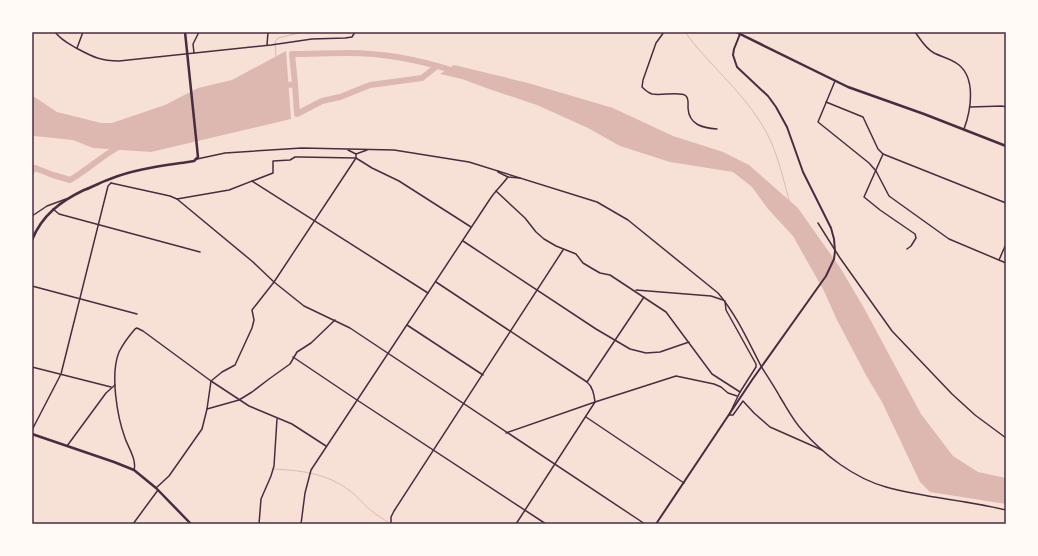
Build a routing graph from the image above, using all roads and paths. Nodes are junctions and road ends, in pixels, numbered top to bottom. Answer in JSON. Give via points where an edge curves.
{"nodes":[{"id":1,"x":55,"y":32,"type":"edge"},
{"id":2,"x":84,"y":32,"type":"edge"},
{"id":3,"x":127,"y":32,"type":"edge"},
{"id":4,"x":159,"y":32,"type":"edge"},
{"id":5,"x":185,"y":32,"type":"edge"},
{"id":6,"x":199,"y":32,"type":"edge"},
{"id":7,"x":268,"y":32,"type":"edge"},
{"id":8,"x":354,"y":32,"type":"edge"},
{"id":9,"x":664,"y":32,"type":"edge"},
{"id":10,"x":736,"y":32,"type":"edge"},
{"id":11,"x":916,"y":32,"type":"edge"},
{"id":12,"x":741,"y":33,"type":"edge"},
{"id":13,"x":266,"y":45,"type":"junction"},
{"id":14,"x":77,"y":48,"type":"junction"},
{"id":15,"x":194,"y":53,"type":"junction"},
{"id":16,"x":188,"y":54,"type":"junction"},
{"id":17,"x":835,"y":81,"type":"junction"},
{"id":18,"x":826,"y":102,"type":"junction"},
{"id":19,"x":970,"y":107,"type":"junction"},
{"id":20,"x":1006,"y":107,"type":"edge"},
{"id":21,"x":717,"y":130,"type":"dead end"},
{"id":22,"x":964,"y":130,"type":"junction"},
{"id":23,"x":1006,"y":146,"type":"edge"},
{"id":24,"x":348,"y":149,"type":"junction"},
{"id":25,"x":368,"y":150,"type":"junction"},
{"id":26,"x":356,"y":154,"type":"junction"},
{"id":27,"x":883,"y":154,"type":"junction"},
{"id":28,"x":197,"y":158,"type":"junction"},
{"id":29,"x":356,"y":158,"type":"junction"},
{"id":30,"x":498,"y":170,"type":"junction"},
{"id":31,"x":876,"y":171,"type":"junction"},
{"id":32,"x":508,"y":177,"type":"junction"},
{"id":33,"x":521,"y":178,"type":"junction"},
{"id":34,"x":109,"y":179,"type":"junction"},
{"id":35,"x":252,"y":181,"type":"junction"},
{"id":36,"x":111,"y":183,"type":"junction"},
{"id":37,"x":496,"y":191,"type":"junction"},
{"id":38,"x":66,"y":199,"type":"junction"},
{"id":39,"x":177,"y":199,"type":"junction"},
{"id":40,"x":1006,"y":203,"type":"edge"},
{"id":41,"x":53,"y":209,"type":"junction"},
{"id":42,"x":32,"y":216,"type":"edge"},
{"id":43,"x":314,"y":221,"type":"junction"},
{"id":44,"x":818,"y":223,"type":"dead end"},
{"id":45,"x":99,"y":224,"type":"junction"},
{"id":46,"x":471,"y":227,"type":"junction"},
{"id":47,"x":32,"y":240,"type":"edge"},
{"id":48,"x":462,"y":241,"type":"junction"},
{"id":49,"x":1006,"y":244,"type":"edge"},
{"id":50,"x":907,"y":249,"type":"dead end"},
{"id":51,"x":564,"y":250,"type":"junction"},
{"id":52,"x":200,"y":252,"type":"dead end"},
{"id":53,"x":999,"y":260,"type":"junction"},
{"id":54,"x":1006,"y":263,"type":"edge"},
{"id":55,"x":274,"y":282,"type":"junction"},
{"id":56,"x":436,"y":282,"type":"junction"},
{"id":57,"x":32,"y":286,"type":"edge"},
{"id":58,"x":538,"y":290,"type":"junction"},
{"id":59,"x":634,"y":290,"type":"junction"},
{"id":60,"x":428,"y":293,"type":"junction"},
{"id":61,"x":644,"y":297,"type":"junction"},
{"id":62,"x":80,"y":299,"type":"junction"},
{"id":63,"x":725,"y":301,"type":"junction"},
{"id":64,"x":137,"y":314,"type":"dead end"},
{"id":65,"x":336,"y":320,"type":"junction"},
{"id":66,"x":407,"y":325,"type":"junction"},
{"id":67,"x":511,"y":332,"type":"junction"},
{"id":68,"x":615,"y":341,"type":"junction"},
{"id":69,"x":689,"y":342,"type":"junction"},
{"id":70,"x":388,"y":354,"type":"junction"},
{"id":71,"x":293,"y":357,"type":"junction"},
{"id":72,"x":762,"y":365,"type":"junction"},
{"id":73,"x":32,"y":367,"type":"edge"},
{"id":74,"x":61,"y":374,"type":"junction"},
{"id":75,"x":483,"y":375,"type":"junction"},
{"id":76,"x":212,"y":381,"type":"junction"},
{"id":77,"x":587,"y":382,"type":"junction"},
{"id":78,"x":115,"y":385,"type":"junction"},
{"id":79,"x":112,"y":387,"type":"junction"},
{"id":80,"x":740,"y":392,"type":"junction"},
{"id":81,"x":738,"y":396,"type":"junction"},
{"id":82,"x":239,"y":400,"type":"junction"},
{"id":83,"x":357,"y":400,"type":"junction"},
{"id":84,"x":595,"y":402,"type":"junction"},
{"id":85,"x":464,"y":404,"type":"junction"},
{"id":86,"x":207,"y":409,"type":"junction"},
{"id":87,"x":729,"y":415,"type":"junction"},
{"id":88,"x":586,"y":417,"type":"junction"},
{"id":89,"x":277,"y":418,"type":"junction"},
{"id":90,"x":32,"y":430,"type":"edge"},
{"id":91,"x":506,"y":433,"type":"junction"},
{"id":92,"x":32,"y":434,"type":"edge"},
{"id":93,"x":1006,"y":438,"type":"edge"},
{"id":94,"x":67,"y":446,"type":"junction"},
{"id":95,"x":326,"y":446,"type":"junction"},
{"id":96,"x":434,"y":450,"type":"junction"},
{"id":97,"x":824,"y":451,"type":"junction"},
{"id":98,"x":555,"y":465,"type":"junction"},
{"id":99,"x":134,"y":470,"type":"junction"},
{"id":100,"x":684,"y":483,"type":"junction"},
{"id":101,"x":157,"y":489,"type":"junction"},
{"id":102,"x":526,"y":510,"type":"junction"},
{"id":103,"x":1006,"y":510,"type":"edge"},
{"id":104,"x":133,"y":524,"type":"edge"},
{"id":105,"x":191,"y":524,"type":"edge"},
{"id":106,"x":259,"y":524,"type":"edge"},
{"id":107,"x":301,"y":524,"type":"edge"},
{"id":108,"x":391,"y":524,"type":"edge"},
{"id":109,"x":516,"y":524,"type":"edge"},
{"id":110,"x":546,"y":524,"type":"edge"},
{"id":111,"x":645,"y":524,"type":"edge"},
{"id":112,"x":656,"y":524,"type":"edge"}],
"edges":[{"from":1,"to":14,"type":"street","via":[[61,40]]},
{"from":2,"to":14,"type":"street"},
{"from":3,"to":4,"type":"street"},
{"from":5,"to":16,"type":"main road"},
{"from":6,"to":15,"type":"street","via":[[193,44]]},
{"from":7,"to":13,"type":"street"},
{"from":8,"to":13,"type":"street","via":[[352,36],[345,38]]},
{"from":9,"to":21,"type":"street","via":[[656,42],[642,87],[651,94],[685,95],[688,99],[688,111],[695,122],[702,128]]},
{"from":10,"to":12,"type":"main road"},
{"from":11,"to":19,"type":"street","via":[[926,47],[959,65],[966,73],[970,82]]},
{"from":12,"to":17,"type":"main road"},
{"from":12,"to":72,"type":"street","via":[[733,55],[736,66],[776,107],[827,221],[835,246],[832,266],[826,276]]},
{"from":13,"to":15,"type":"street"},
{"from":14,"to":16,"type":"street","via":[[92,57],[107,61]]},
{"from":15,"to":16,"type":"street"},
{"from":16,"to":28,"type":"main road"},
{"from":17,"to":18,"type":"street"},
{"from":17,"to":22,"type":"main road"},
{"from":18,"to":27,"type":"street","via":[[862,117]]},
{"from":18,"to":31,"type":"street","via":[[818,122]]},
{"from":19,"to":20,"type":"street"},
{"from":19,"to":22,"type":"street"},
{"from":22,"to":23,"type":"main road"},
{"from":24,"to":25,"type":"street"},
{"from":24,"to":26,"type":"street"},
{"from":24,"to":28,"type":"street","via":[[275,150],[225,153]]},
{"from":25,"to":26,"type":"street"},
{"from":25,"to":30,"type":"street","via":[[420,153]]},
{"from":26,"to":29,"type":"street"},
{"from":27,"to":31,"type":"street"},
{"from":27,"to":40,"type":"street"},
{"from":28,"to":34,"type":"main road"},
{"from":29,"to":35,"type":"street","via":[[295,157],[290,160],[273,161],[273,173]]},
{"from":29,"to":43,"type":"street"},
{"from":29,"to":46,"type":"street","via":[[399,181]]},
{"from":30,"to":32,"type":"street"},
{"from":30,"to":33,"type":"street"},
{"from":31,"to":50,"type":"street","via":[[864,197],[915,234],[916,238]]},
{"from":31,"to":53,"type":"street","via":[[889,196],[949,239]]},
{"from":32,"to":33,"type":"street"},
{"from":32,"to":37,"type":"street"},
{"from":33,"to":63,"type":"street","via":[[597,202],[628,220],[704,280]]},
{"from":34,"to":36,"type":"street"},
{"from":34,"to":38,"type":"main road"},
{"from":35,"to":39,"type":"street","via":[[221,192]]},
{"from":35,"to":43,"type":"street"},
{"from":36,"to":39,"type":"street"},
{"from":36,"to":45,"type":"street","via":[[108,186]]},
{"from":37,"to":46,"type":"street"},
{"from":37,"to":51,"type":"street","via":[[536,232]]},
{"from":38,"to":41,"type":"main road"},
{"from":38,"to":42,"type":"street","via":[[47,206]]},
{"from":39,"to":55,"type":"street"},
{"from":41,"to":45,"type":"street","via":[[59,214]]},
{"from":41,"to":47,"type":"main road","via":[[43,220]]},
{"from":43,"to":55,"type":"street"},
{"from":43,"to":60,"type":"street"},
{"from":44,"to":93,"type":"street","via":[[892,331],[952,394]]},
{"from":45,"to":52,"type":"street"},
{"from":45,"to":62,"type":"street"},
{"from":46,"to":48,"type":"street"},
{"from":48,"to":56,"type":"street"},
{"from":48,"to":58,"type":"street"},
{"from":49,"to":53,"type":"street"},
{"from":51,"to":58,"type":"street"},
{"from":51,"to":59,"type":"street","via":[[576,254],[593,269],[610,275]]},
{"from":53,"to":54,"type":"street"},
{"from":55,"to":65,"type":"street","via":[[304,306]]},
{"from":55,"to":76,"type":"street","via":[[252,310],[252,328],[235,365]]},
{"from":56,"to":60,"type":"street"},
{"from":56,"to":67,"type":"street"},
{"from":57,"to":62,"type":"street"},
{"from":58,"to":67,"type":"street"},
{"from":58,"to":68,"type":"street"},
{"from":59,"to":61,"type":"street"},
{"from":59,"to":63,"type":"street","via":[[711,296]]},
{"from":60,"to":66,"type":"street"},
{"from":61,"to":68,"type":"street"},
{"from":61,"to":69,"type":"street","via":[[666,312]]},
{"from":62,"to":64,"type":"street"},
{"from":62,"to":74,"type":"street"},
{"from":63,"to":72,"type":"street"},
{"from":63,"to":80,"type":"street","via":[[726,310],[756,364],[755,370]]},
{"from":65,"to":70,"type":"street"},
{"from":65,"to":71,"type":"street"},
{"from":66,"to":70,"type":"street"},
{"from":66,"to":75,"type":"street"},
{"from":67,"to":75,"type":"street"},
{"from":67,"to":77,"type":"street"},
{"from":68,"to":69,"type":"street","via":[[630,349],[646,353],[660,352]]},
{"from":68,"to":77,"type":"street"},
{"from":69,"to":80,"type":"street","via":[[716,377]]},
{"from":70,"to":83,"type":"street"},
{"from":70,"to":85,"type":"street"},
{"from":71,"to":82,"type":"street","via":[[290,364]]},
{"from":71,"to":83,"type":"street"},
{"from":72,"to":87,"type":"street"},
{"from":72,"to":97,"type":"street","via":[[798,424]]},
{"from":73,"to":74,"type":"street"},
{"from":74,"to":79,"type":"street"},
{"from":74,"to":90,"type":"street"},
{"from":75,"to":85,"type":"street"},
{"from":76,"to":78,"type":"street","via":[[137,328],[119,353]]},
{"from":76,"to":82,"type":"street"},
{"from":76,"to":86,"type":"street"},
{"from":77,"to":84,"type":"street","via":[[590,384]]},
{"from":78,"to":79,"type":"street"},
{"from":78,"to":99,"type":"street","via":[[119,416],[134,462]]},
{"from":79,"to":94,"type":"street"},
{"from":80,"to":81,"type":"street"},
{"from":81,"to":84,"type":"street","via":[[714,384],[676,376]]},
{"from":81,"to":87,"type":"street"},
{"from":82,"to":86,"type":"street"},
{"from":82,"to":89,"type":"street"},
{"from":83,"to":95,"type":"street"},
{"from":83,"to":96,"type":"street"},
{"from":84,"to":88,"type":"street"},
{"from":84,"to":91,"type":"street"},
{"from":85,"to":91,"type":"street"},
{"from":85,"to":96,"type":"street"},
{"from":86,"to":101,"type":"street","via":[[202,429]]},
{"from":87,"to":97,"type":"street","via":[[733,415],[743,401],[770,427]]},
{"from":87,"to":100,"type":"street"},
{"from":88,"to":98,"type":"street"},
{"from":88,"to":100,"type":"street"},
{"from":89,"to":95,"type":"street","via":[[292,424]]},
{"from":89,"to":106,"type":"street","via":[[274,466],[261,499]]},
{"from":91,"to":98,"type":"street"},
{"from":92,"to":94,"type":"main road"},
{"from":94,"to":99,"type":"main road"},
{"from":95,"to":107,"type":"street","via":[[308,476]]},
{"from":96,"to":102,"type":"street"},
{"from":96,"to":108,"type":"street","via":[[394,511]]},
{"from":97,"to":103,"type":"street","via":[[855,474],[887,487]]},
{"from":98,"to":102,"type":"street"},
{"from":98,"to":111,"type":"street"},
{"from":99,"to":101,"type":"main road"},
{"from":100,"to":112,"type":"street"},
{"from":101,"to":104,"type":"street"},
{"from":101,"to":105,"type":"main road"},
{"from":102,"to":109,"type":"street"},
{"from":102,"to":110,"type":"street"}]}
